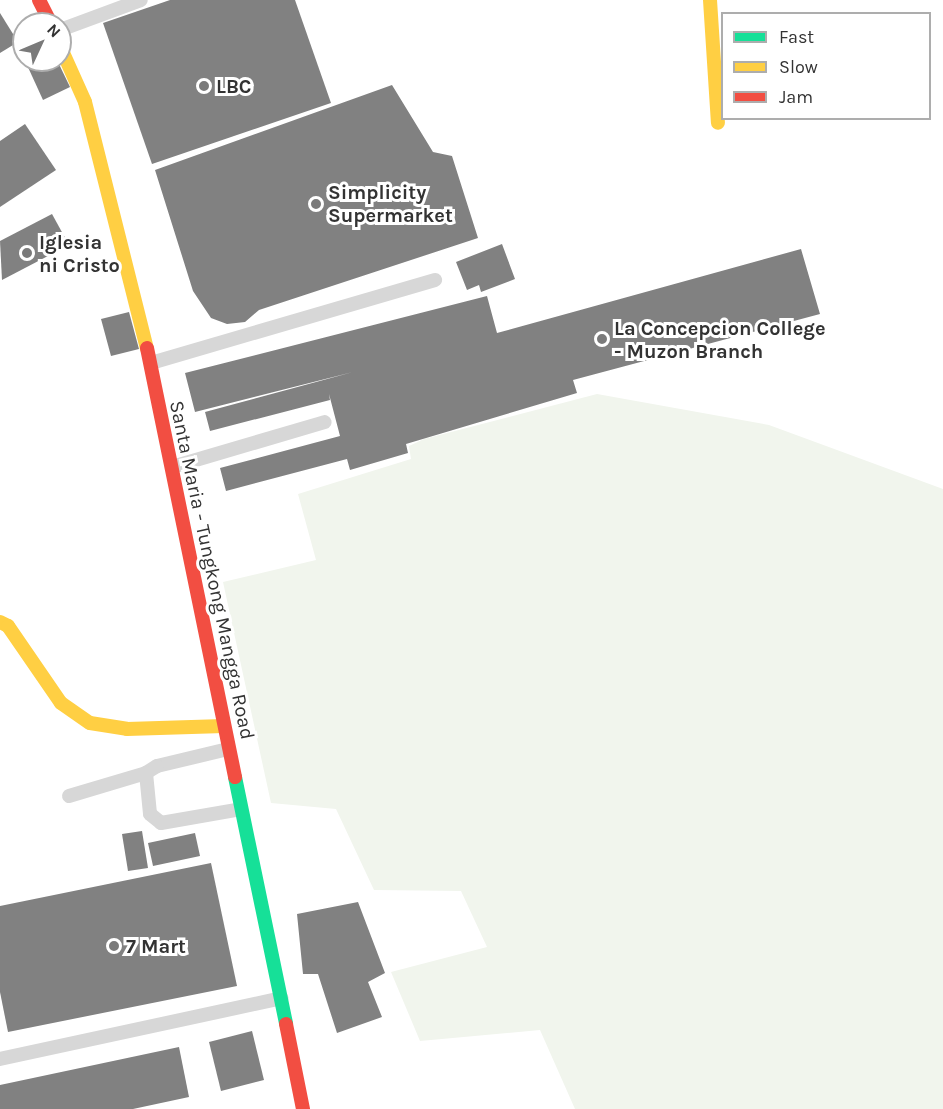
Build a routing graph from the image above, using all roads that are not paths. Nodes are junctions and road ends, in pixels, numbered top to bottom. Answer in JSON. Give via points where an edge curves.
{"nodes":[{"id":1,"x":141,"y":0,"type":"edge"},
{"id":2,"x":710,"y":0,"type":"edge"},
{"id":3,"x":72,"y":26,"type":"edge"},
{"id":4,"x":72,"y":72,"type":"edge"},
{"id":5,"x":718,"y":123,"type":"dead end"},
{"id":6,"x":435,"y":280,"type":"dead end"},
{"id":7,"x":151,"y":363,"type":"junction"},
{"id":8,"x":325,"y":422,"type":"dead end"},
{"id":9,"x":170,"y":467,"type":"junction"},
{"id":10,"x":0,"y":622,"type":"edge"},
{"id":11,"x":224,"y":726,"type":"junction"},
{"id":12,"x":228,"y":749,"type":"junction"},
{"id":13,"x":146,"y":773,"type":"junction"},
{"id":14,"x":69,"y":796,"type":"dead end"},
{"id":15,"x":241,"y":809,"type":"junction"},
{"id":16,"x":280,"y":998,"type":"junction"},
{"id":17,"x":0,"y":1059,"type":"edge"},
{"id":18,"x":303,"y":1109,"type":"edge"}],
"edges":[{"from":1,"to":3,"type":"lane"},
{"from":2,"to":5,"type":"main road"},
{"from":4,"to":7,"type":"main road","name":"Santa Maria - Tungkong Mangga Road","via":[[85,102]]},
{"from":6,"to":7,"type":"lane"},
{"from":7,"to":9,"type":"main road","name":"Santa Maria - Tungkong Mangga Road"},
{"from":8,"to":9,"type":"lane"},
{"from":9,"to":11,"type":"main road","name":"Santa Maria - Tungkong Mangga Road"},
{"from":10,"to":11,"type":"main road","via":[[8,626],[61,703],[90,723],[127,729]]},
{"from":11,"to":12,"type":"main road","name":"Santa Maria - Tungkong Mangga Road"},
{"from":12,"to":13,"type":"lane","via":[[157,766]]},
{"from":12,"to":15,"type":"main road","name":"Santa Maria - Tungkong Mangga Road"},
{"from":13,"to":14,"type":"lane"},
{"from":13,"to":15,"type":"lane","via":[[150,814],[161,823]]},
{"from":15,"to":16,"type":"main road","name":"Santa Maria - Tungkong Mangga Road"},
{"from":16,"to":17,"type":"lane"},
{"from":16,"to":18,"type":"main road","name":"Santa Maria - Tungkong Mangga Road"}]}
